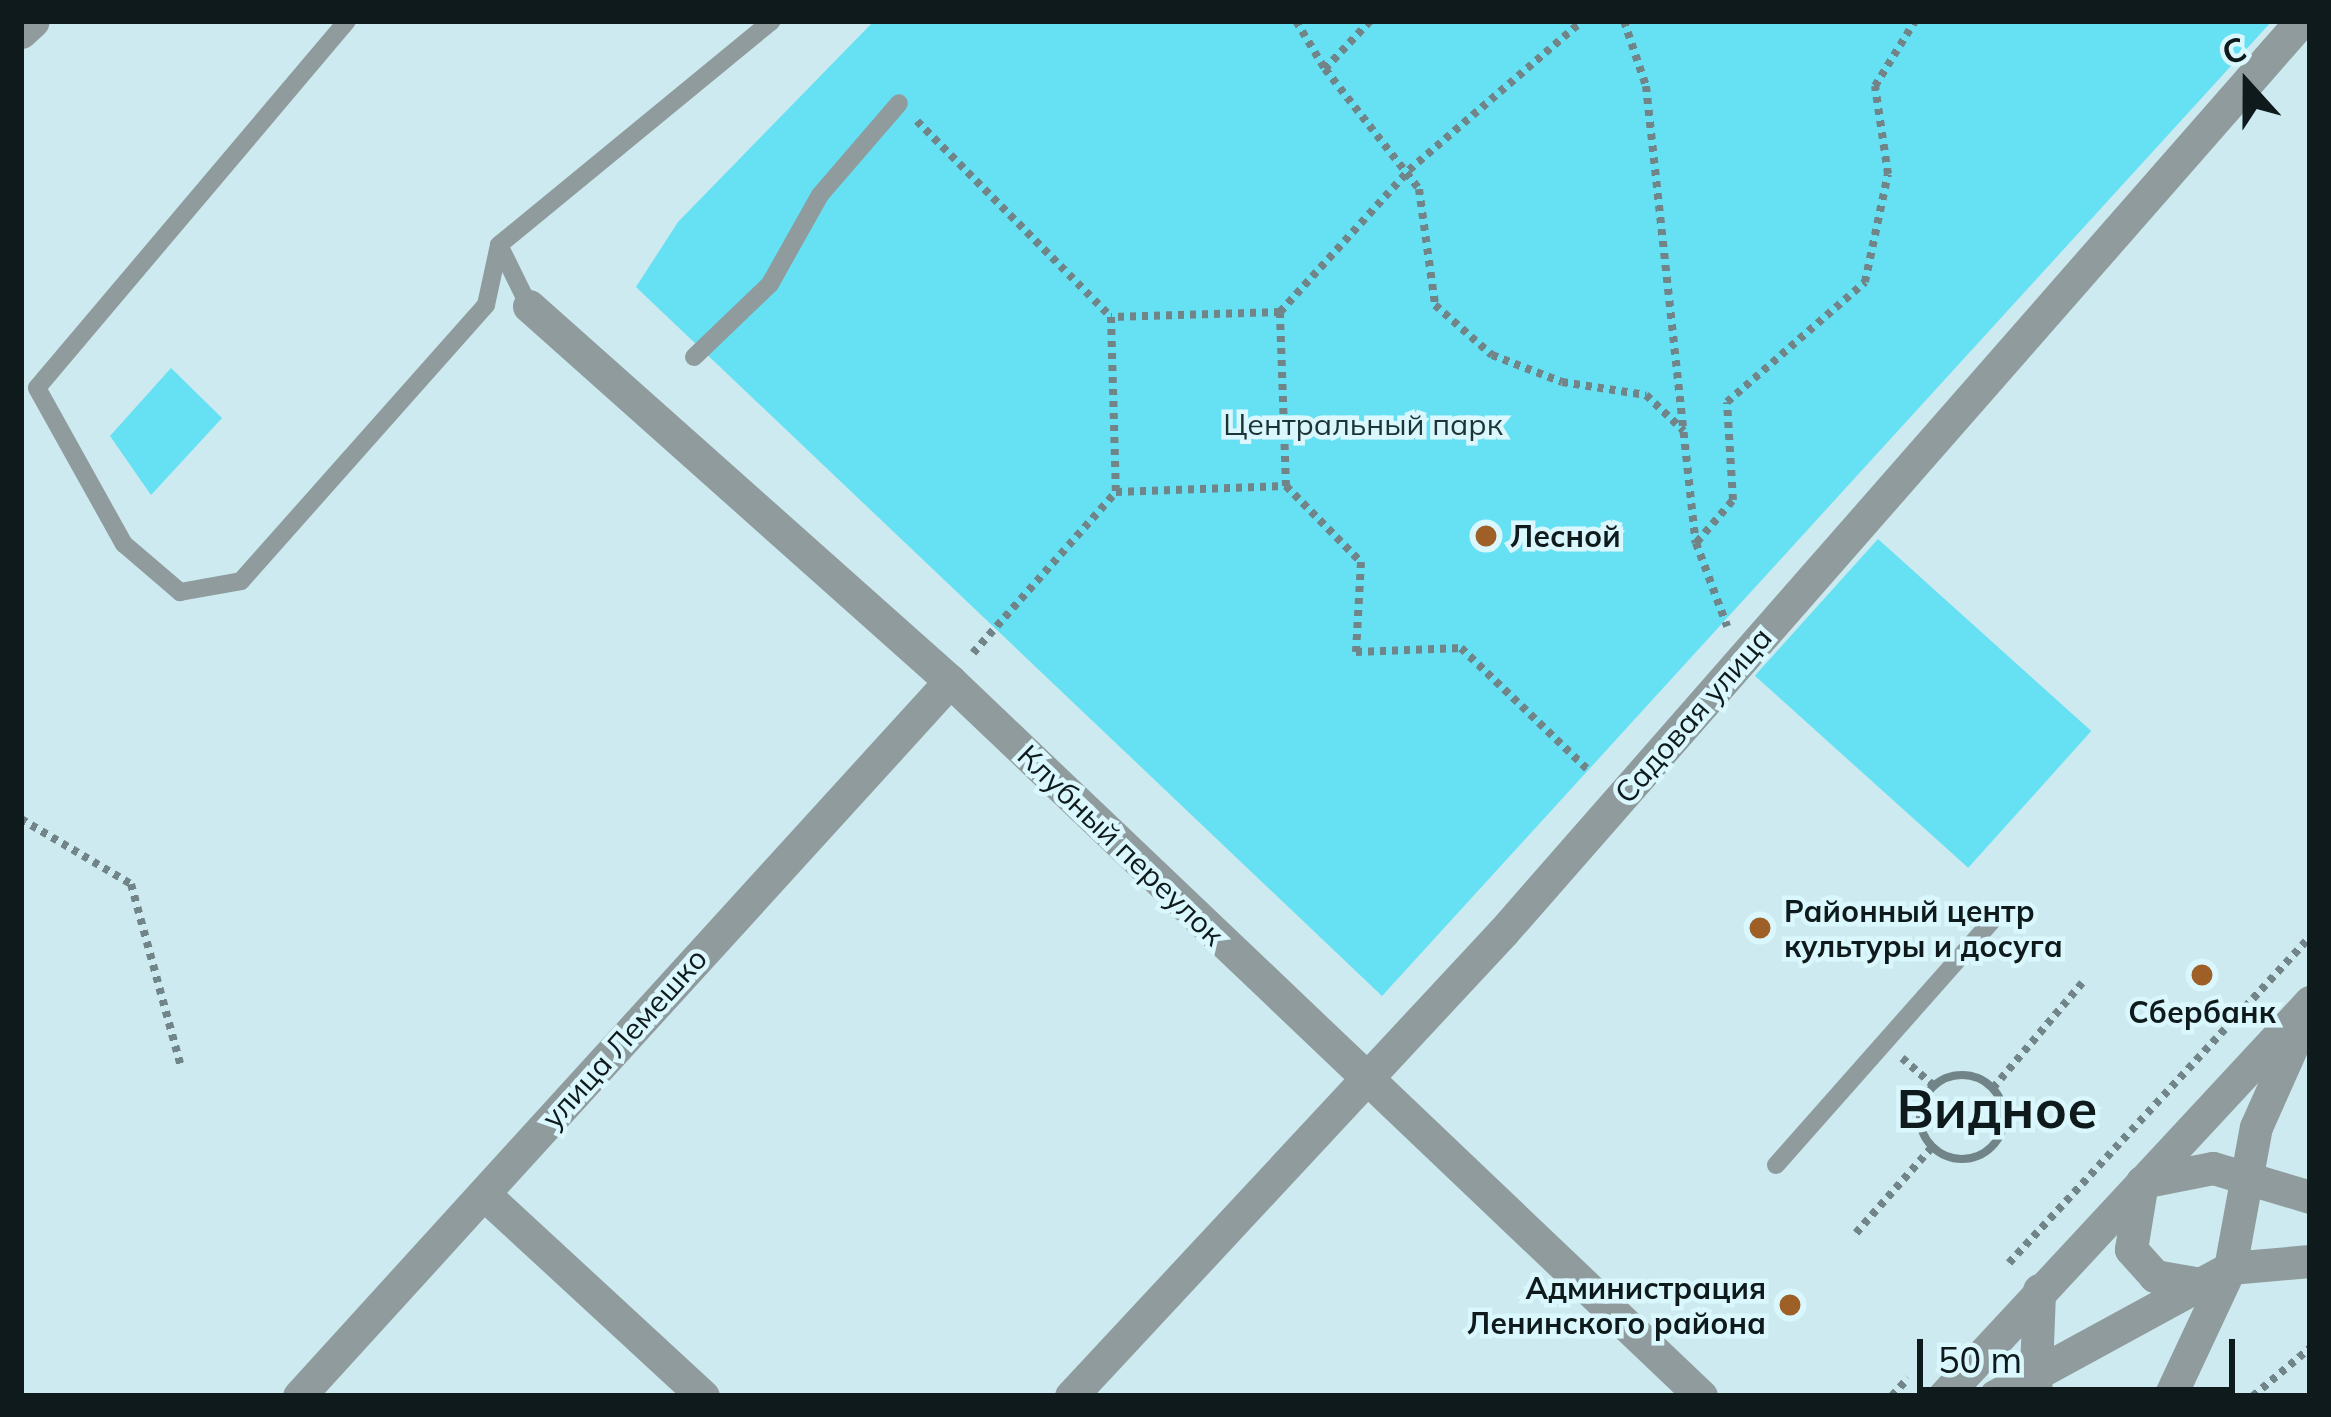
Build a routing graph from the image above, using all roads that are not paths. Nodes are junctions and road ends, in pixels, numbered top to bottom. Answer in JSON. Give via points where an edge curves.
{"nodes":[{"id":1,"x":33,"y":21,"type":"edge"},
{"id":2,"x":347,"y":21,"type":"edge"},
{"id":3,"x":772,"y":21,"type":"edge"},
{"id":4,"x":2301,"y":21,"type":"edge"},
{"id":5,"x":21,"y":32,"type":"edge"},
{"id":6,"x":898,"y":103,"type":"road end"},
{"id":7,"x":500,"y":245,"type":"junction"},
{"id":8,"x":529,"y":306,"type":"joint"},
{"id":9,"x":694,"y":357,"type":"dead end"},
{"id":10,"x":940,"y":689,"type":"junction"},
{"id":11,"x":2000,"y":911,"type":"dead end"},
{"id":12,"x":2310,"y":1004,"type":"edge"},
{"id":13,"x":2310,"y":1026,"type":"edge"},
{"id":14,"x":2310,"y":1042,"type":"edge"},
{"id":15,"x":1366,"y":1080,"type":"junction"},
{"id":16,"x":1776,"y":1165,"type":"dead end"},
{"id":17,"x":2245,"y":1180,"type":"junction"},
{"id":18,"x":2142,"y":1182,"type":"junction"},
{"id":19,"x":484,"y":1194,"type":"junction"},
{"id":20,"x":2310,"y":1197,"type":"edge"},
{"id":21,"x":2310,"y":1261,"type":"edge"},
{"id":22,"x":2230,"y":1268,"type":"junction"},
{"id":23,"x":2195,"y":1283,"type":"junction"},
{"id":24,"x":2039,"y":1291,"type":"junction"},
{"id":25,"x":2032,"y":1386,"type":"edge"},
{"id":26,"x":299,"y":1396,"type":"edge"},
{"id":27,"x":703,"y":1396,"type":"edge"},
{"id":28,"x":1071,"y":1396,"type":"edge"},
{"id":29,"x":1701,"y":1396,"type":"edge"},
{"id":30,"x":1944,"y":1396,"type":"edge"},
{"id":31,"x":1994,"y":1396,"type":"edge"},
{"id":32,"x":2170,"y":1396,"type":"edge"}],
"edges":[{"from":1,"to":5,"type":"street"},
{"from":2,"to":7,"type":"lane","via":[[37,388],[124,544],[180,592],[241,580],[485,305]]},
{"from":3,"to":7,"type":"lane"},
{"from":4,"to":15,"type":"street","name":"Садовая улица"},
{"from":6,"to":9,"type":"lane","via":[[820,194],[770,284]]},
{"from":7,"to":8,"type":"lane"},
{"from":8,"to":10,"type":"street","name":"Клубный переулок"},
{"from":10,"to":15,"type":"street","name":"Клубный переулок"},
{"from":10,"to":19,"type":"street","name":"улица Лемешко"},
{"from":11,"to":16,"type":"lane"},
{"from":12,"to":17,"type":"street"},
{"from":12,"to":18,"type":"street"},
{"from":13,"to":14,"type":"street"},
{"from":15,"to":28,"type":"street","name":"Садовая улица"},
{"from":15,"to":29,"type":"street","name":"Клубный переулок","via":[[1623,1338]]},
{"from":17,"to":18,"type":"street","via":[[2176,1167]]},
{"from":17,"to":20,"type":"street"},
{"from":17,"to":22,"type":"street"},
{"from":18,"to":23,"type":"street","via":[[2131,1249],[2155,1276]]},
{"from":18,"to":24,"type":"street"},
{"from":19,"to":26,"type":"street","name":"улица Лемешко"},
{"from":19,"to":27,"type":"street"},
{"from":21,"to":22,"type":"street"},
{"from":22,"to":23,"type":"street"},
{"from":22,"to":32,"type":"street"},
{"from":23,"to":25,"type":"street"},
{"from":24,"to":25,"type":"street"},
{"from":24,"to":30,"type":"street"},
{"from":25,"to":31,"type":"street"}]}
